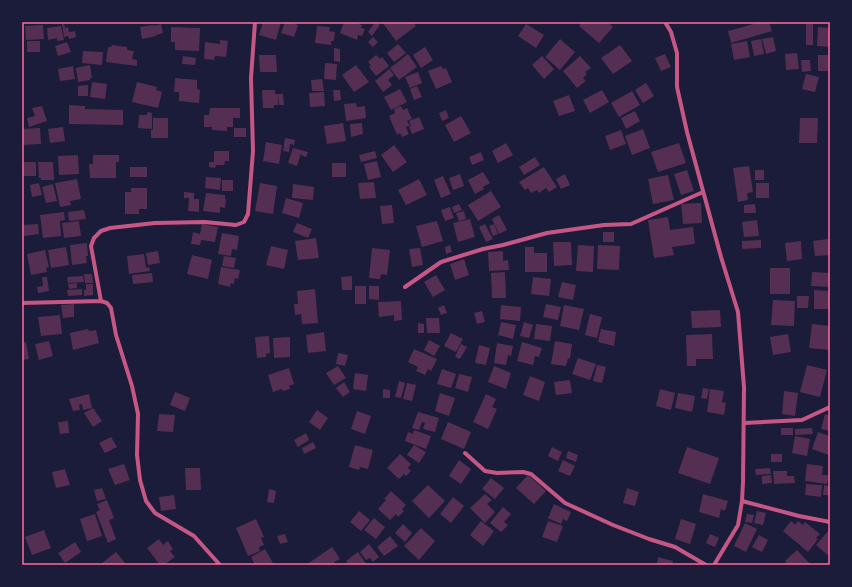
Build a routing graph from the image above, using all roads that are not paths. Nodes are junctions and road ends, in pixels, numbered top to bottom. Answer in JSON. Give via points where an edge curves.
{"nodes":[{"id":1,"x":255,"y":22,"type":"edge"},
{"id":2,"x":665,"y":22,"type":"edge"},
{"id":3,"x":703,"y":192,"type":"junction"},
{"id":4,"x":405,"y":287,"type":"dead end"},
{"id":5,"x":101,"y":301,"type":"junction"},
{"id":6,"x":22,"y":303,"type":"edge"},
{"id":7,"x":830,"y":407,"type":"edge"},
{"id":8,"x":744,"y":423,"type":"junction"},
{"id":9,"x":465,"y":453,"type":"dead end"},
{"id":10,"x":742,"y":501,"type":"junction"},
{"id":11,"x":830,"y":522,"type":"edge"},
{"id":12,"x":220,"y":565,"type":"edge"},
{"id":13,"x":706,"y":565,"type":"edge"},
{"id":14,"x":714,"y":565,"type":"edge"}],
"edges":[{"from":1,"to":5,"type":"street","via":[[250,78],[253,151],[248,214],[244,222],[236,225],[205,222],[155,223],[100,231],[91,246]]},
{"from":2,"to":3,"type":"street","via":[[677,53],[677,87]]},
{"from":3,"to":4,"type":"street","via":[[631,224],[547,233],[441,262]]},
{"from":3,"to":8,"type":"street","via":[[738,312]]},
{"from":5,"to":6,"type":"street"},
{"from":5,"to":12,"type":"street","via":[[111,308],[116,335],[132,386],[138,414],[140,480],[146,501],[155,513],[194,536]]},
{"from":7,"to":8,"type":"street","via":[[802,420]]},
{"from":8,"to":10,"type":"street"},
{"from":9,"to":13,"type":"street","via":[[485,471],[531,474],[565,503],[613,525],[675,547]]},
{"from":10,"to":11,"type":"street"},
{"from":10,"to":14,"type":"street","via":[[738,525]]}]}
